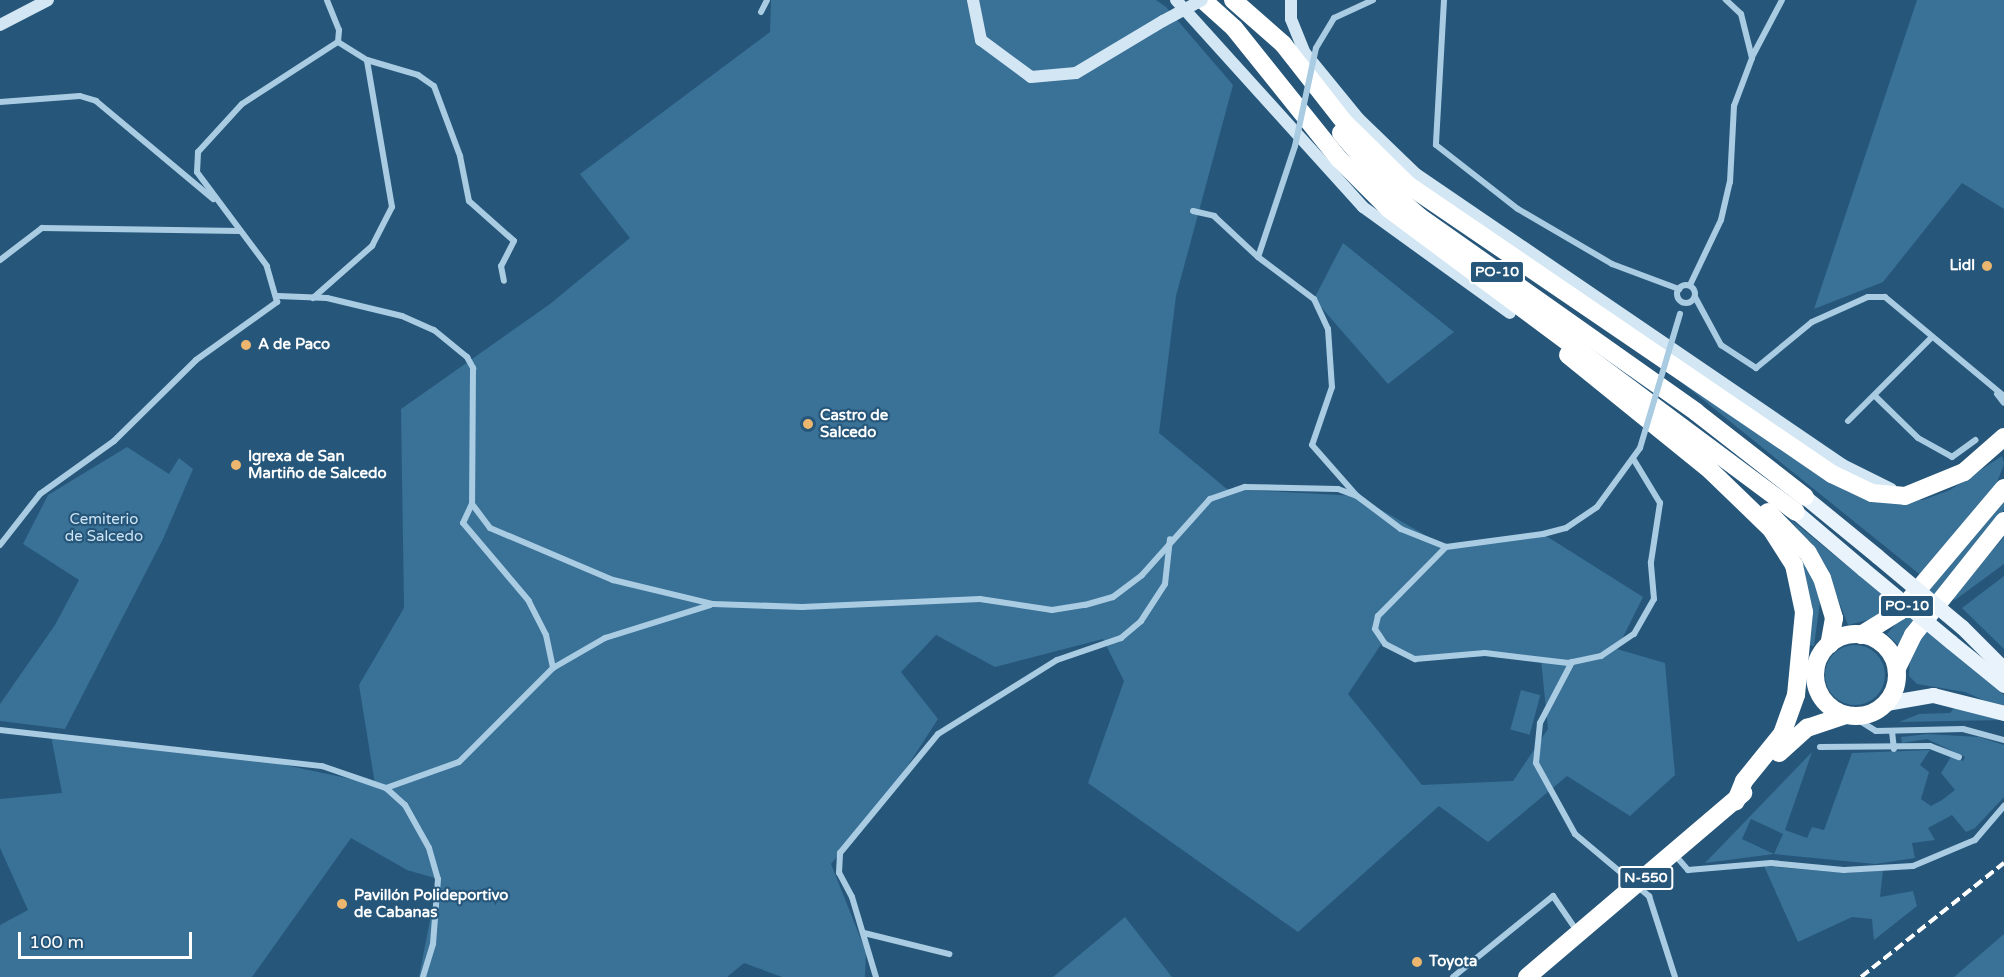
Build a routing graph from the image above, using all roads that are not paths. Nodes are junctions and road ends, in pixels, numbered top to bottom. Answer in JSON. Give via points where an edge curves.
{"nodes":[{"id":1,"x":48,"y":0,"type":"edge"},
{"id":2,"x":327,"y":0,"type":"edge"},
{"id":3,"x":767,"y":0,"type":"edge"},
{"id":4,"x":973,"y":0,"type":"edge"},
{"id":5,"x":1176,"y":0,"type":"edge"},
{"id":6,"x":1203,"y":0,"type":"edge"},
{"id":7,"x":1232,"y":0,"type":"edge"},
{"id":8,"x":1291,"y":0,"type":"edge"},
{"id":9,"x":1373,"y":0,"type":"edge"},
{"id":10,"x":1444,"y":0,"type":"edge"},
{"id":11,"x":1725,"y":0,"type":"edge"},
{"id":12,"x":1782,"y":0,"type":"edge"},
{"id":13,"x":761,"y":12,"type":"dead end"},
{"id":14,"x":0,"y":25,"type":"edge"},
{"id":15,"x":338,"y":42,"type":"junction"},
{"id":16,"x":1752,"y":58,"type":"junction"},
{"id":17,"x":367,"y":60,"type":"junction"},
{"id":18,"x":0,"y":102,"type":"edge"},
{"id":19,"x":213,"y":199,"type":"junction"},
{"id":20,"x":1193,"y":211,"type":"dead end"},
{"id":21,"x":240,"y":231,"type":"junction"},
{"id":22,"x":1258,"y":257,"type":"junction"},
{"id":23,"x":0,"y":260,"type":"edge"},
{"id":24,"x":504,"y":281,"type":"dead end"},
{"id":25,"x":1690,"y":285,"type":"junction"},
{"id":26,"x":1492,"y":287,"type":"junction"},
{"id":27,"x":1679,"y":289,"type":"junction"},
{"id":28,"x":278,"y":296,"type":"junction"},
{"id":29,"x":1695,"y":297,"type":"junction"},
{"id":30,"x":313,"y":298,"type":"junction"},
{"id":31,"x":1683,"y":302,"type":"junction"},
{"id":32,"x":1510,"y":313,"type":"junction"},
{"id":33,"x":1932,"y":337,"type":"junction"},
{"id":34,"x":1992,"y":389,"type":"junction"},
{"id":35,"x":1875,"y":396,"type":"junction"},
{"id":36,"x":2004,"y":396,"type":"edge"},
{"id":37,"x":2004,"y":404,"type":"edge"},
{"id":38,"x":1848,"y":421,"type":"dead end"},
{"id":39,"x":2004,"y":437,"type":"edge"},
{"id":40,"x":1975,"y":440,"type":"dead end"},
{"id":41,"x":1634,"y":460,"type":"junction"},
{"id":42,"x":1711,"y":471,"type":"junction"},
{"id":43,"x":2004,"y":488,"type":"edge"},
{"id":44,"x":1928,"y":489,"type":"junction"},
{"id":45,"x":1357,"y":496,"type":"junction"},
{"id":46,"x":472,"y":504,"type":"junction"},
{"id":47,"x":1801,"y":505,"type":"junction"},
{"id":48,"x":2004,"y":521,"type":"edge"},
{"id":49,"x":1170,"y":538,"type":"junction"},
{"id":50,"x":0,"y":545,"type":"edge"},
{"id":51,"x":1446,"y":547,"type":"junction"},
{"id":52,"x":713,"y":604,"type":"junction"},
{"id":53,"x":1861,"y":635,"type":"junction"},
{"id":54,"x":1829,"y":645,"type":"junction"},
{"id":55,"x":1572,"y":662,"type":"junction"},
{"id":56,"x":1897,"y":668,"type":"junction"},
{"id":57,"x":553,"y":669,"type":"junction"},
{"id":58,"x":2004,"y":669,"type":"edge"},
{"id":59,"x":1816,"y":671,"type":"junction"},
{"id":60,"x":2004,"y":685,"type":"edge"},
{"id":61,"x":1886,"y":703,"type":"junction"},
{"id":62,"x":2004,"y":713,"type":"edge"},
{"id":63,"x":1849,"y":715,"type":"junction"},
{"id":64,"x":0,"y":730,"type":"edge"},
{"id":65,"x":1892,"y":731,"type":"junction"},
{"id":66,"x":1791,"y":739,"type":"junction"},
{"id":67,"x":2004,"y":740,"type":"edge"},
{"id":68,"x":1820,"y":747,"type":"dead end"},
{"id":69,"x":1894,"y":749,"type":"junction"},
{"id":70,"x":1959,"y":757,"type":"dead end"},
{"id":71,"x":386,"y":788,"type":"junction"},
{"id":72,"x":1736,"y":801,"type":"junction"},
{"id":73,"x":2004,"y":806,"type":"edge"},
{"id":74,"x":1675,"y":855,"type":"junction"},
{"id":75,"x":1639,"y":884,"type":"junction"},
{"id":76,"x":864,"y":933,"type":"junction"},
{"id":77,"x":1579,"y":934,"type":"junction"},
{"id":78,"x":949,"y":954,"type":"dead end"},
{"id":79,"x":423,"y":977,"type":"edge"},
{"id":80,"x":876,"y":977,"type":"edge"},
{"id":81,"x":1453,"y":977,"type":"edge"},
{"id":82,"x":1528,"y":977,"type":"edge"},
{"id":83,"x":1675,"y":977,"type":"edge"}],
"edges":[{"from":1,"to":14,"type":"street"},
{"from":2,"to":15,"type":"street","via":[[339,30]]},
{"from":3,"to":13,"type":"street"},
{"from":4,"to":6,"type":"street","bridge":true,"via":[[981,40],[1031,77],[1076,73]]},
{"from":5,"to":32,"type":"street","via":[[1363,207]]},
{"from":6,"to":26,"type":"highway","number":"PO-10","via":[[1234,28],[1362,183],[1412,229]]},
{"from":7,"to":44,"type":"highway","via":[[1283,44],[1374,153],[1450,215],[1832,474],[1886,497]]},
{"from":7,"to":47,"type":"highway","number":"PO-10","via":[[1389,190]]},
{"from":8,"to":44,"type":"street","via":[[1291,19],[1305,52],[1358,118],[1416,174],[1859,475],[1891,489]]},
{"from":9,"to":22,"type":"street","bridge":true,"via":[[1334,18],[1316,48],[1295,146]]},
{"from":10,"to":27,"type":"street","via":[[1436,145],[1518,208],[1584,248]]},
{"from":11,"to":16,"type":"street","via":[[1741,14]]},
{"from":12,"to":16,"type":"street"},
{"from":15,"to":17,"type":"street"},
{"from":15,"to":19,"type":"street","via":[[242,104],[204,142],[197,172]]},
{"from":16,"to":25,"type":"street","via":[[1734,106],[1730,182],[1721,220]]},
{"from":17,"to":24,"type":"street","via":[[397,66],[434,86],[460,156],[469,201],[514,242],[501,266]]},
{"from":17,"to":30,"type":"street","via":[[392,207],[372,246]]},
{"from":18,"to":19,"type":"street","via":[[80,96],[96,101]]},
{"from":19,"to":21,"type":"street"},
{"from":20,"to":22,"type":"street","via":[[1214,216]]},
{"from":21,"to":23,"type":"street","via":[[42,228]]},
{"from":21,"to":28,"type":"street","via":[[267,266]]},
{"from":22,"to":45,"type":"street","via":[[1314,299],[1328,329],[1332,387],[1312,445]]},
{"from":25,"to":27,"type":"street"},
{"from":25,"to":29,"type":"street"},
{"from":26,"to":32,"type":"highway"},
{"from":26,"to":47,"type":"highway","number":"PO-10"},
{"from":27,"to":31,"type":"street"},
{"from":28,"to":30,"type":"street"},
{"from":28,"to":50,"type":"street","via":[[273,306],[196,360],[114,441],[40,494]]},
{"from":29,"to":31,"type":"street"},
{"from":29,"to":33,"type":"street","via":[[1721,345],[1756,368],[1798,330],[1876,295]]},
{"from":30,"to":46,"type":"street","via":[[422,323],[467,357],[473,368]]},
{"from":31,"to":41,"type":"street","bridge":true},
{"from":32,"to":42,"type":"highway"},
{"from":33,"to":34,"type":"street"},
{"from":33,"to":35,"type":"street"},
{"from":34,"to":36,"type":"street"},
{"from":34,"to":37,"type":"street"},
{"from":35,"to":38,"type":"street"},
{"from":35,"to":40,"type":"street","via":[[1918,438],[1952,457]]},
{"from":39,"to":44,"type":"highway","via":[[1964,472]]},
{"from":41,"to":51,"type":"street","via":[[1597,507],[1566,528]]},
{"from":41,"to":55,"type":"street","via":[[1660,503],[1651,562],[1654,599],[1634,634],[1617,649]]},
{"from":42,"to":54,"type":"highway","via":[[1770,514],[1808,553],[1834,618]]},
{"from":42,"to":72,"type":"highway","via":[[1783,545],[1802,588],[1804,612],[1790,718]]},
{"from":43,"to":53,"type":"highway","via":[[1900,611]]},
{"from":45,"to":49,"type":"street","via":[[1308,485],[1245,487],[1210,499]]},
{"from":45,"to":51,"type":"street","via":[[1401,529]]},
{"from":46,"to":52,"type":"street","via":[[490,528],[515,542],[613,580]]},
{"from":46,"to":57,"type":"street","via":[[463,524],[529,601],[546,634]]},
{"from":47,"to":58,"type":"main road","number":"PO-10","bridge":true,"via":[[1877,556],[1962,627]]},
{"from":47,"to":60,"type":"main road","number":"PO-10","bridge":true,"via":[[1863,569]]},
{"from":48,"to":56,"type":"highway","via":[[1913,635]]},
{"from":49,"to":52,"type":"street","via":[[1142,574],[1113,597],[1052,610],[980,598],[802,607]]},
{"from":49,"to":76,"type":"street","via":[[1165,584],[1141,621],[1121,638],[1057,660],[1006,688],[920,749],[899,786],[837,862]]},
{"from":51,"to":55,"type":"street","via":[[1378,616],[1375,629],[1385,644],[1415,659],[1485,653]]},
{"from":52,"to":57,"type":"street","via":[[605,638]]},
{"from":53,"to":54,"type":"highway"},
{"from":53,"to":56,"type":"highway","via":[[1888,649]]},
{"from":54,"to":59,"type":"highway","number":"N-550"},
{"from":55,"to":75,"type":"street","via":[[1540,723],[1536,763],[1575,834]]},
{"from":56,"to":61,"type":"highway","via":[[1896,687]]},
{"from":57,"to":71,"type":"street","via":[[459,762]]},
{"from":59,"to":63,"type":"highway","via":[[1821,695]]},
{"from":59,"to":66,"type":"highway","number":"N-550"},
{"from":61,"to":62,"type":"main road","via":[[1934,695]]},
{"from":61,"to":63,"type":"highway","number":"N-550","via":[[1871,713]]},
{"from":63,"to":65,"type":"street","via":[[1869,729]]},
{"from":63,"to":66,"type":"highway","number":"N-550","via":[[1816,723]]},
{"from":64,"to":71,"type":"street","via":[[322,766]]},
{"from":65,"to":67,"type":"street","via":[[1963,729]]},
{"from":65,"to":69,"type":"street"},
{"from":66,"to":72,"type":"highway","number":"N-550"},
{"from":68,"to":69,"type":"street"},
{"from":69,"to":70,"type":"street","via":[[1930,746]]},
{"from":71,"to":79,"type":"street","via":[[405,805],[438,879],[433,944]]},
{"from":72,"to":74,"type":"highway","number":"N-550"},
{"from":73,"to":74,"type":"street","via":[[1975,840],[1913,866],[1844,870],[1771,863],[1688,870]]},
{"from":74,"to":75,"type":"highway","number":"N-550"},
{"from":75,"to":77,"type":"highway","number":"N-550"},
{"from":75,"to":83,"type":"street","via":[[1658,912]]},
{"from":76,"to":78,"type":"street"},
{"from":76,"to":80,"type":"street"},
{"from":77,"to":81,"type":"street","via":[[1553,896]]},
{"from":77,"to":82,"type":"highway","number":"N-550"}]}
